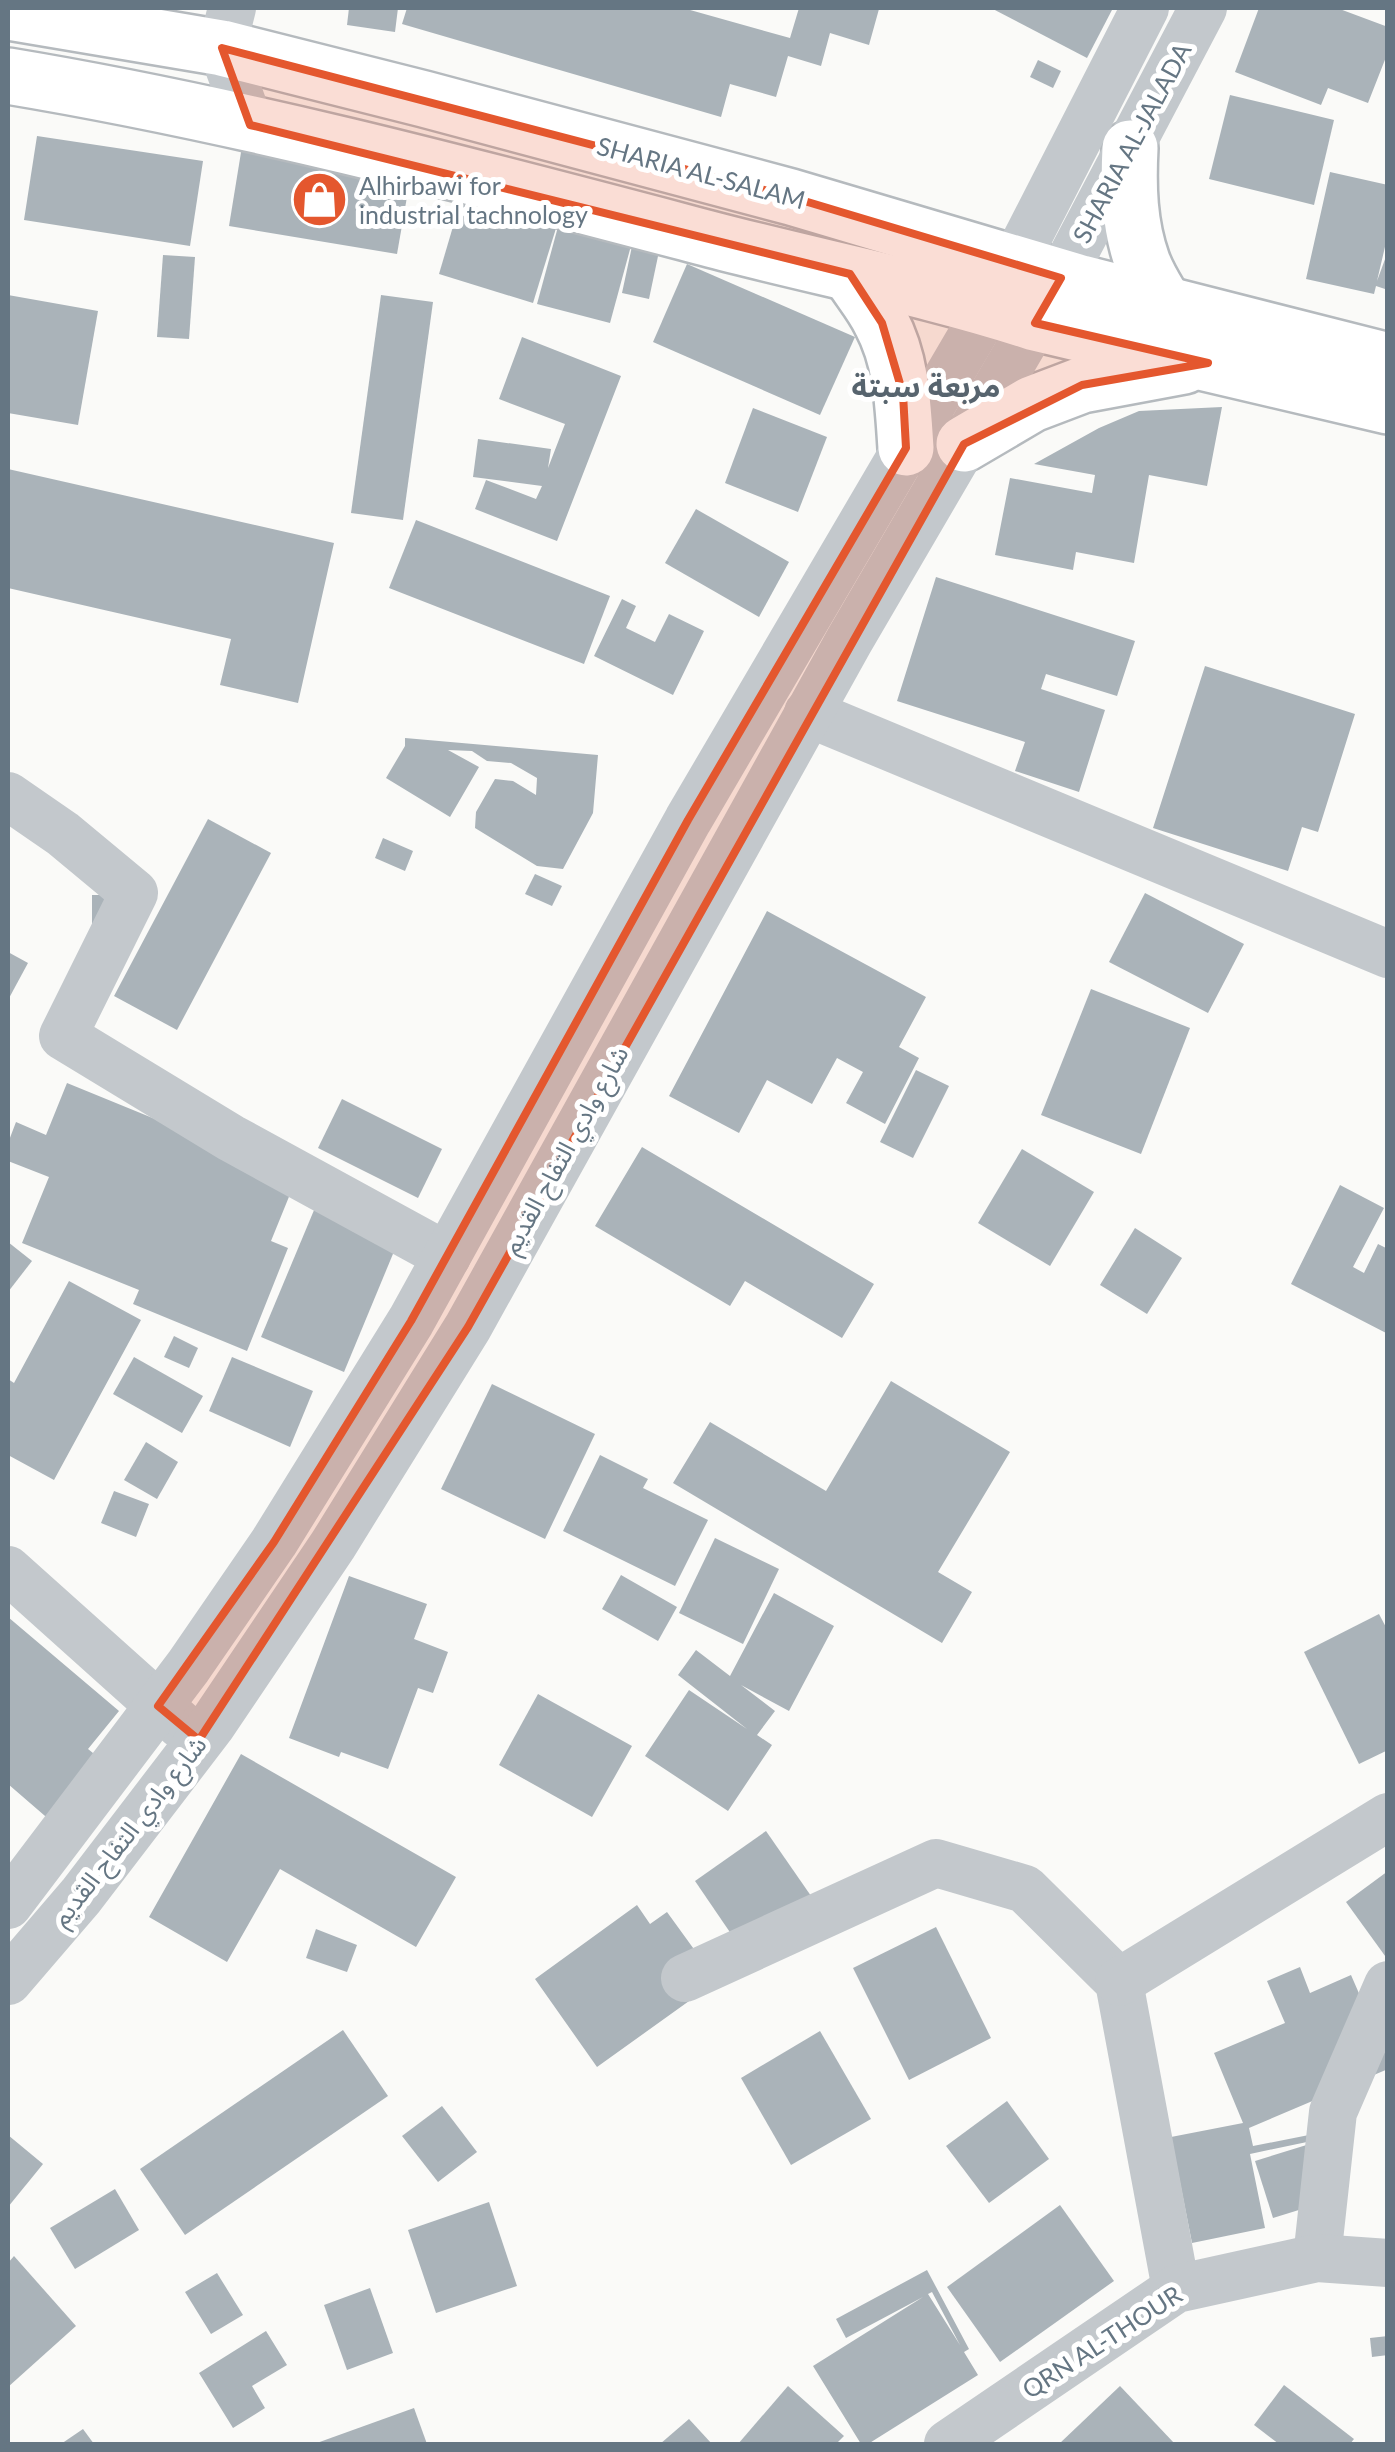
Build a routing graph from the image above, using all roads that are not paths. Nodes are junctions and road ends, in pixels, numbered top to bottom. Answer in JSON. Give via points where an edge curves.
{"nodes":[{"id":1,"x":1145,"y":8,"type":"edge"},
{"id":2,"x":1203,"y":8,"type":"edge"},
{"id":3,"x":8,"y":12,"type":"edge"},
{"id":4,"x":228,"y":28,"type":"edge"},
{"id":5,"x":8,"y":76,"type":"edge"},
{"id":6,"x":250,"y":125,"type":"junction"},
{"id":7,"x":1130,"y":148,"type":"junction"},
{"id":8,"x":850,"y":274,"type":"junction"},
{"id":9,"x":1025,"y":293,"type":"junction"},
{"id":10,"x":1165,"y":304,"type":"junction"},
{"id":11,"x":1388,"y":361,"type":"edge"},
{"id":12,"x":1208,"y":362,"type":"junction"},
{"id":13,"x":1388,"y":406,"type":"edge"},
{"id":14,"x":964,"y":444,"type":"junction"},
{"id":15,"x":906,"y":448,"type":"junction"},
{"id":16,"x":808,"y":712,"type":"junction"},
{"id":17,"x":8,"y":796,"type":"edge"},
{"id":18,"x":1388,"y":954,"type":"edge"},
{"id":19,"x":448,"y":1256,"type":"junction"},
{"id":20,"x":8,"y":1570,"type":"edge"},
{"id":21,"x":158,"y":1706,"type":"junction"},
{"id":22,"x":199,"y":1740,"type":"junction"},
{"id":23,"x":1388,"y":1817,"type":"edge"},
{"id":24,"x":8,"y":1905,"type":"edge"},
{"id":25,"x":685,"y":1978,"type":"dead end"},
{"id":26,"x":8,"y":1981,"type":"edge"},
{"id":27,"x":1119,"y":1982,"type":"junction"},
{"id":28,"x":1388,"y":1985,"type":"edge"},
{"id":29,"x":1316,"y":2258,"type":"junction"},
{"id":30,"x":1388,"y":2262,"type":"edge"},
{"id":31,"x":1176,"y":2289,"type":"junction"},
{"id":32,"x":948,"y":2444,"type":"edge"}],
"edges":[{"from":1,"to":9,"type":"street","name":"SHARIA AL-JALADA"},
{"from":2,"to":7,"type":"street","name":"SHARIA AL-JALADA"},
{"from":3,"to":4,"type":"main road","name":"SHARIA AL-SALAM"},
{"from":4,"to":6,"type":"street"},
{"from":4,"to":9,"type":"main road","name":"SHARIA AL-SALAM","via":[[791,196]]},
{"from":5,"to":6,"type":"main road","name":"SHARIA AL-SALAM"},
{"from":6,"to":8,"type":"main road","name":"SHARIA AL-SALAM"},
{"from":7,"to":9,"type":"street","name":"SHARIA AL-JALADA"},
{"from":7,"to":10,"type":"main road","via":[[1131,222],[1143,264]]},
{"from":8,"to":9,"type":"main road","name":"SHARIA AL-SALAM"},
{"from":8,"to":15,"type":"main road","via":[[882,323],[897,366]]},
{"from":9,"to":10,"type":"main road","name":"SHARIA AL-SALAM"},
{"from":9,"to":12,"type":"main road","name":"SHARIA AL-SALAM"},
{"from":9,"to":14,"type":"street","name":"شارع وادي التفاح القديم"},
{"from":9,"to":15,"type":"street","name":"شارع وادي التفاح القديم"},
{"from":10,"to":11,"type":"main road","name":"SHARIA AL-SALAM"},
{"from":12,"to":13,"type":"main road","name":"SHARIA AL-SALAM"},
{"from":12,"to":14,"type":"main road","via":[[1082,384]]},
{"from":14,"to":16,"type":"street","name":"شارع وادي التفاح القديم"},
{"from":15,"to":19,"type":"street","name":"شارع وادي التفاح القديم","via":[[688,820]]},
{"from":16,"to":18,"type":"street"},
{"from":16,"to":22,"type":"street","name":"شارع وادي التفاح القديم","via":[[468,1327],[332,1545]]},
{"from":17,"to":19,"type":"street","via":[[134,893],[63,1036],[231,1138]]},
{"from":19,"to":21,"type":"street","name":"شارع وادي التفاح القديم","via":[[274,1542]]},
{"from":20,"to":21,"type":"street"},
{"from":21,"to":22,"type":"street"},
{"from":21,"to":24,"type":"street","name":"شارع وادي التفاح القديم"},
{"from":22,"to":26,"type":"street","name":"شارع وادي التفاح القديم"},
{"from":23,"to":27,"type":"street"},
{"from":25,"to":27,"type":"street","via":[[936,1863],[1026,1888]]},
{"from":27,"to":31,"type":"street"},
{"from":28,"to":29,"type":"street","via":[[1333,2112]]},
{"from":29,"to":30,"type":"street","name":"QRN AL-THOUR"},
{"from":29,"to":31,"type":"street","name":"QRN AL-THOUR"},
{"from":31,"to":32,"type":"street","name":"QRN AL-THOUR"}]}
